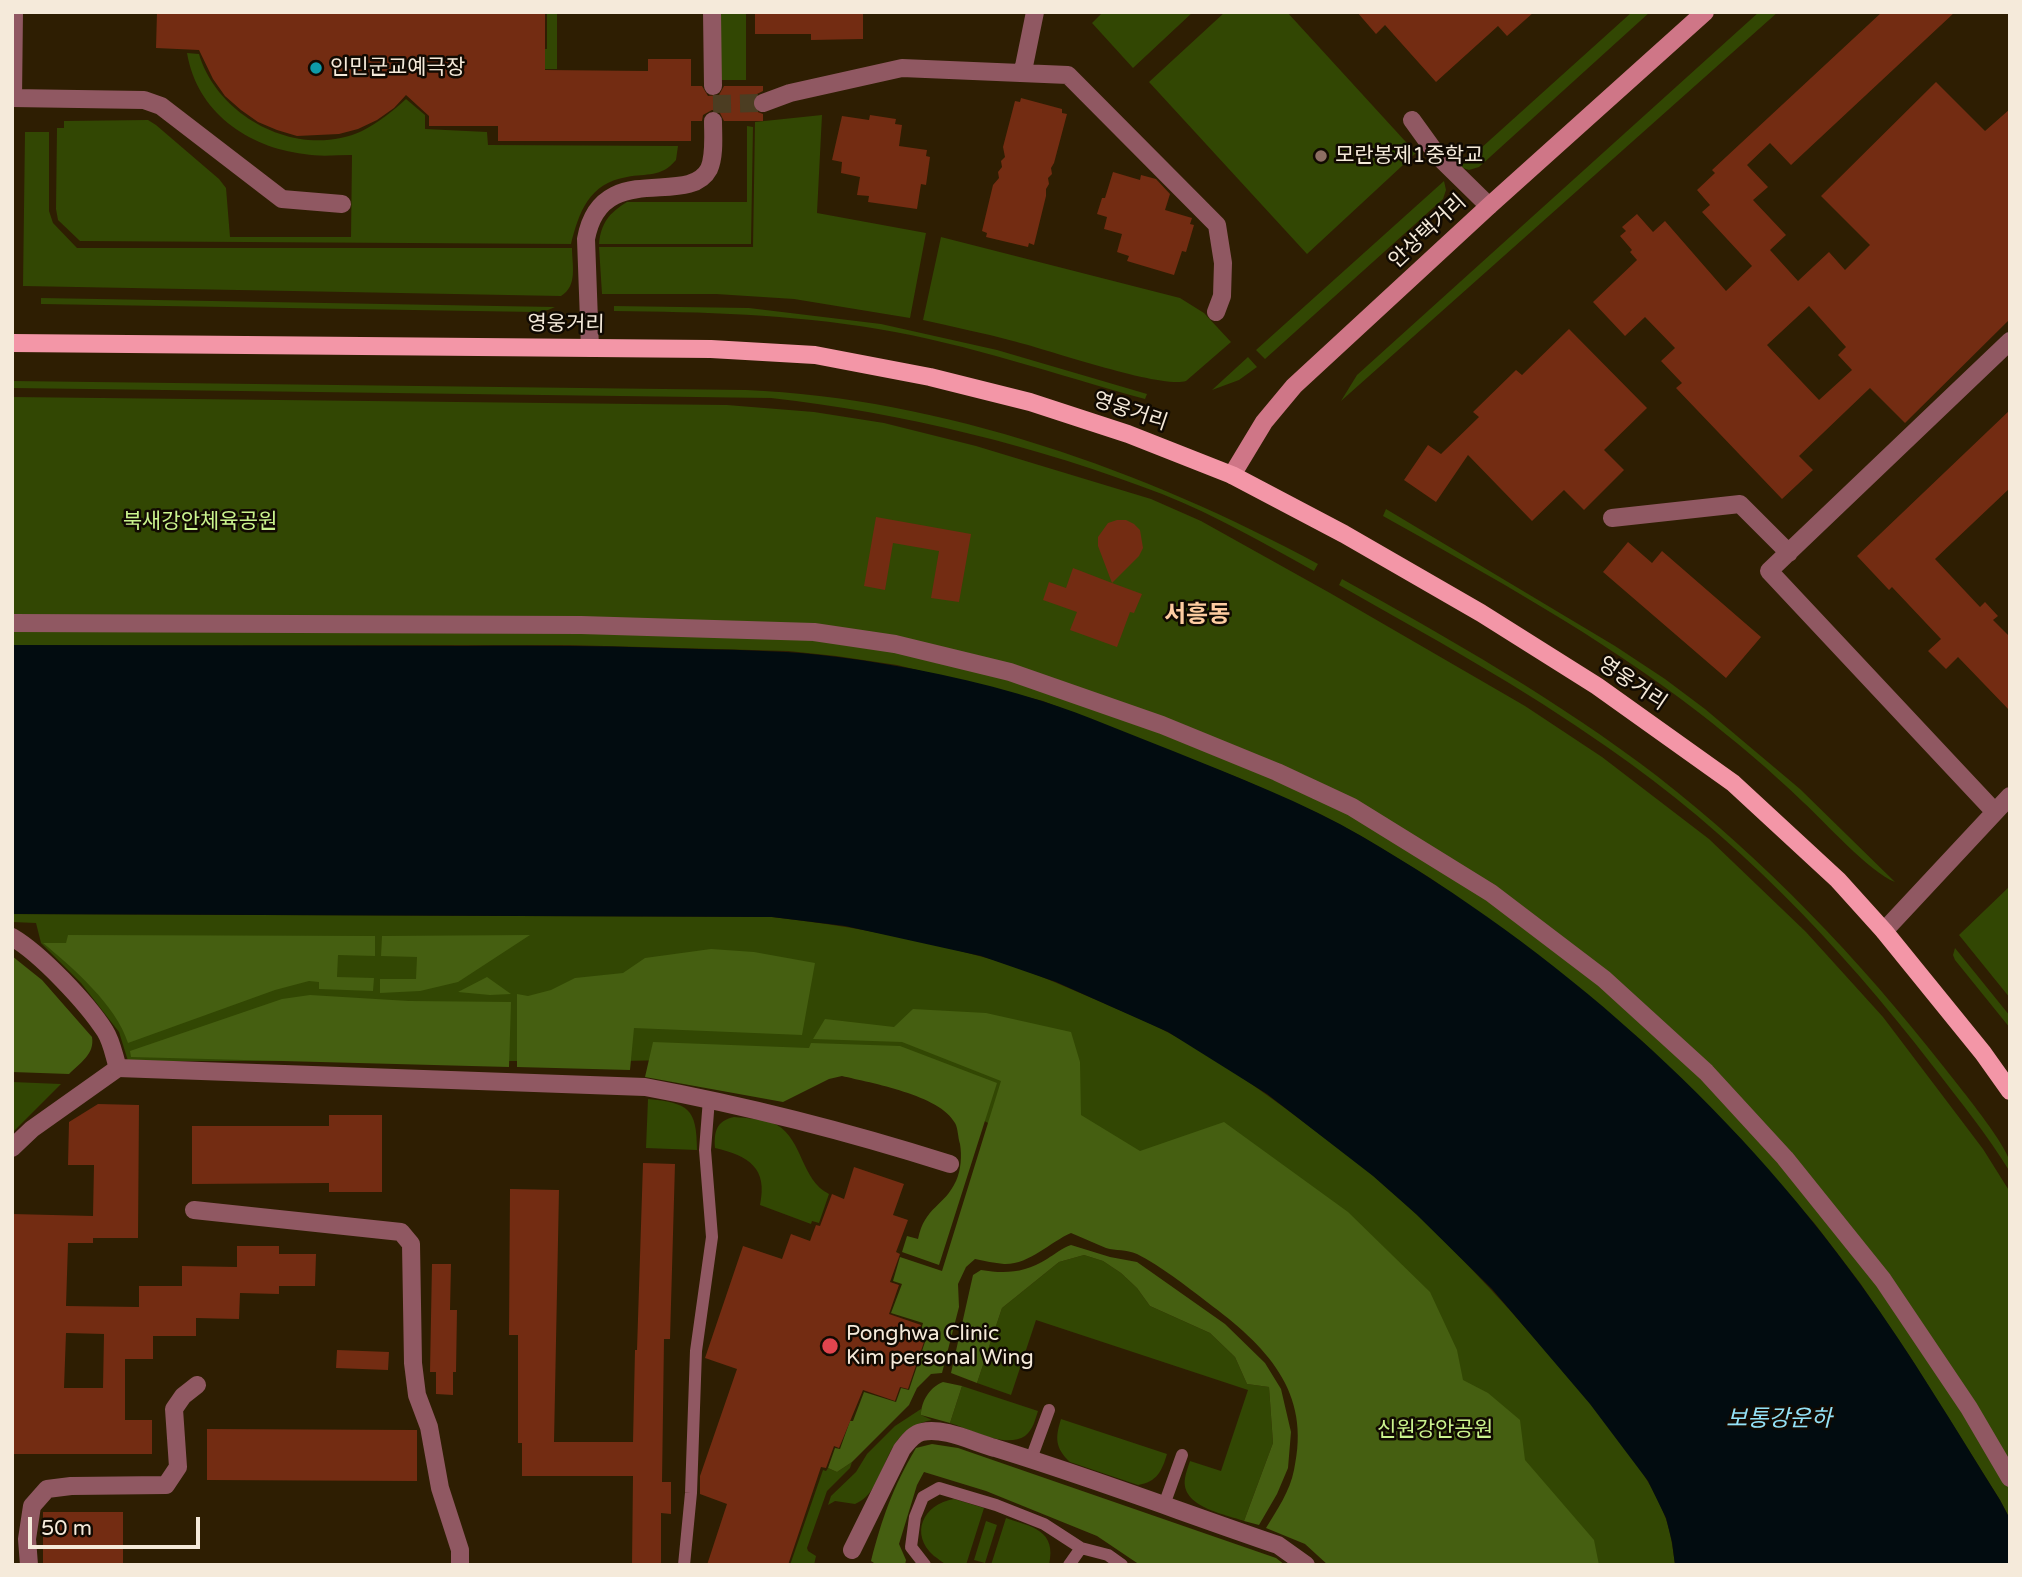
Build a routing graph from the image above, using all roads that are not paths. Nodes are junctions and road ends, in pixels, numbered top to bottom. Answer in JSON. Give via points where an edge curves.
{"nodes":[{"id":1,"x":14,"y":12,"type":"edge"},
{"id":2,"x":712,"y":12,"type":"edge"},
{"id":3,"x":1035,"y":12,"type":"edge"},
{"id":4,"x":1705,"y":12,"type":"edge"},
{"id":5,"x":1023,"y":71,"type":"junction"},
{"id":6,"x":713,"y":86,"type":"dead end"},
{"id":7,"x":13,"y":98,"type":"edge"},
{"id":8,"x":763,"y":103,"type":"tunnel mouth"},
{"id":9,"x":1412,"y":120,"type":"dead end"},
{"id":10,"x":713,"y":121,"type":"dead end"},
{"id":11,"x":342,"y":204,"type":"dead end"},
{"id":12,"x":1489,"y":206,"type":"junction"},
{"id":13,"x":1216,"y":312,"type":"dead end"},
{"id":14,"x":2010,"y":341,"type":"edge"},
{"id":15,"x":12,"y":342,"type":"edge"},
{"id":16,"x":590,"y":348,"type":"junction"},
{"id":17,"x":1232,"y":475,"type":"junction"},
{"id":18,"x":1612,"y":518,"type":"dead end"},
{"id":19,"x":1789,"y":553,"type":"junction"},
{"id":20,"x":12,"y":623,"type":"edge"},
{"id":21,"x":2010,"y":796,"type":"edge"},
{"id":22,"x":1994,"y":811,"type":"junction"},
{"id":23,"x":1884,"y":931,"type":"junction"},
{"id":24,"x":12,"y":937,"type":"edge"},
{"id":25,"x":118,"y":1068,"type":"junction"},
{"id":26,"x":2010,"y":1091,"type":"edge"},
{"id":27,"x":709,"y":1099,"type":"junction"},
{"id":28,"x":12,"y":1148,"type":"edge"},
{"id":29,"x":950,"y":1164,"type":"dead end"},
{"id":30,"x":194,"y":1210,"type":"dead end"},
{"id":31,"x":197,"y":1385,"type":"dead end"},
{"id":32,"x":1049,"y":1410,"type":"dead end"},
{"id":33,"x":1182,"y":1455,"type":"dead end"},
{"id":34,"x":1031,"y":1459,"type":"junction"},
{"id":35,"x":2010,"y":1478,"type":"edge"},
{"id":36,"x":1164,"y":1505,"type":"junction"},
{"id":37,"x":1081,"y":1548,"type":"junction"},
{"id":38,"x":852,"y":1550,"type":"dead end"},
{"id":39,"x":29,"y":1565,"type":"edge"},
{"id":40,"x":460,"y":1565,"type":"edge"},
{"id":41,"x":684,"y":1565,"type":"edge"},
{"id":42,"x":925,"y":1565,"type":"edge"},
{"id":43,"x":1069,"y":1565,"type":"edge"},
{"id":44,"x":1122,"y":1565,"type":"edge"},
{"id":45,"x":1306,"y":1565,"type":"edge"}],
"edges":[{"from":1,"to":7,"type":"street"},
{"from":2,"to":6,"type":"street"},
{"from":3,"to":5,"type":"street"},
{"from":4,"to":12,"type":"main road","name":"안상택거리"},
{"from":5,"to":8,"type":"street","via":[[902,68]]},
{"from":5,"to":13,"type":"street","via":[[1068,75],[1217,225],[1223,263],[1222,296]]},
{"from":7,"to":11,"type":"street","via":[[145,100],[161,106],[282,199]]},
{"from":9,"to":12,"type":"street","via":[[1438,156]]},
{"from":10,"to":16,"type":"street","via":[[711,166],[704,177],[691,184],[617,194],[598,208],[589,222]]},
{"from":12,"to":17,"type":"main road","name":"안상택거리","via":[[1294,386],[1264,422]]},
{"from":14,"to":19,"type":"street"},
{"from":15,"to":16,"type":"main road","name":"영웅거리"},
{"from":16,"to":17,"type":"main road","name":"영웅거리","via":[[815,355],[930,377],[1042,406]]},
{"from":17,"to":23,"type":"main road","name":"영웅거리","via":[[1481,613],[1689,751],[1733,783],[1838,880]]},
{"from":18,"to":19,"type":"street","via":[[1740,504]]},
{"from":19,"to":22,"type":"street","via":[[1769,571]]},
{"from":20,"to":35,"type":"street","via":[[567,625],[814,632],[895,644],[1010,671],[1277,772],[1352,807],[1491,894],[1604,979],[1706,1072],[1785,1158],[1883,1280]]},
{"from":21,"to":22,"type":"street"},
{"from":22,"to":23,"type":"street"},
{"from":23,"to":26,"type":"main road","name":"영웅거리"},
{"from":24,"to":25,"type":"street","via":[[43,961],[93,1015],[107,1034]]},
{"from":25,"to":27,"type":"street","via":[[645,1087]]},
{"from":25,"to":28,"type":"street"},
{"from":27,"to":29,"type":"street"},
{"from":27,"to":41,"type":"lane","via":[[705,1150],[712,1237],[696,1351]]},
{"from":30,"to":40,"type":"street","via":[[401,1232],[411,1244],[417,1395],[429,1427]]},
{"from":31,"to":39,"type":"street","via":[[174,1409],[178,1467],[166,1485],[47,1489],[32,1506]]},
{"from":32,"to":34,"type":"lane"},
{"from":33,"to":36,"type":"lane"},
{"from":34,"to":36,"type":"street"},
{"from":34,"to":38,"type":"street","via":[[949,1434],[921,1432],[911,1437]]},
{"from":36,"to":45,"type":"street","via":[[1278,1545]]},
{"from":37,"to":42,"type":"lane","via":[[1044,1524],[939,1488],[923,1497],[915,1517],[911,1546]]},
{"from":37,"to":43,"type":"lane"},
{"from":37,"to":44,"type":"lane","via":[[1108,1555]]}]}
